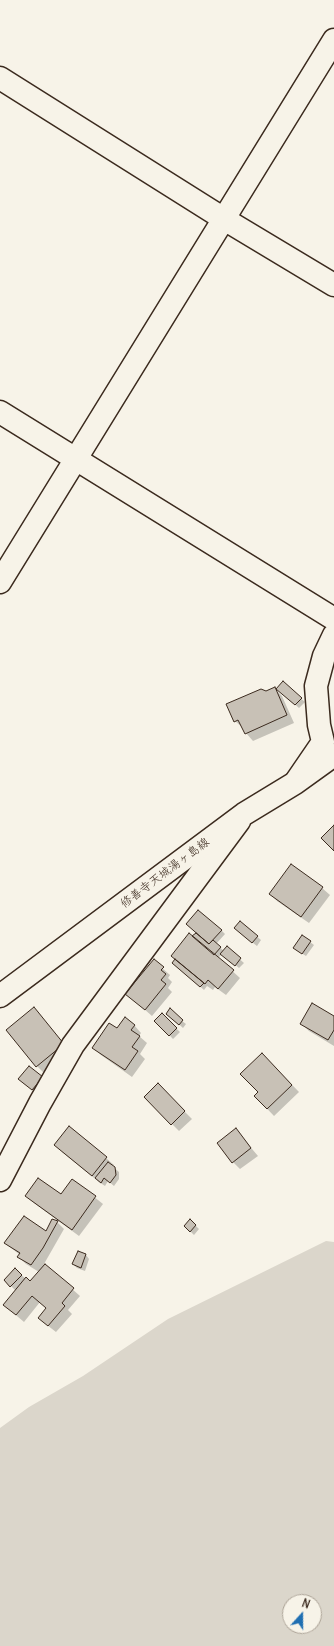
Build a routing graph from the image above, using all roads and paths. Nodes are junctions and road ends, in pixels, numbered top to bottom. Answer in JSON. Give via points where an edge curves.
{"nodes":[{"id":1,"x":334,"y":40,"type":"edge"},
{"id":2,"x":0,"y":78,"type":"edge"},
{"id":3,"x":224,"y":219,"type":"junction"},
{"id":4,"x":334,"y":285,"type":"edge"},
{"id":5,"x":0,"y":412,"type":"edge"},
{"id":6,"x":76,"y":459,"type":"junction"},
{"id":7,"x":0,"y":582,"type":"edge"},
{"id":8,"x":334,"y":619,"type":"edge"},
{"id":9,"x":334,"y":636,"type":"edge"},
{"id":10,"x":334,"y":755,"type":"edge"},
{"id":11,"x":295,"y":784,"type":"junction"},
{"id":12,"x":244,"y":814,"type":"junction"},
{"id":13,"x":0,"y":996,"type":"edge"},
{"id":14,"x":0,"y":1180,"type":"edge"}],
"edges":[{"from":1,"to":3,"type":"street"},
{"from":2,"to":3,"type":"street"},
{"from":3,"to":4,"type":"street"},
{"from":3,"to":6,"type":"street"},
{"from":5,"to":6,"type":"street"},
{"from":6,"to":7,"type":"street"},
{"from":6,"to":8,"type":"street"},
{"from":9,"to":11,"type":"street","via":[[324,656],[316,686],[323,742]]},
{"from":10,"to":11,"type":"street","name":"修善寺天城湯ヶ島線"},
{"from":11,"to":12,"type":"street","name":"修善寺天城湯ヶ島線"},
{"from":12,"to":13,"type":"street","name":"修善寺天城湯ヶ島線"},
{"from":12,"to":14,"type":"street","via":[[73,1045]]}]}
